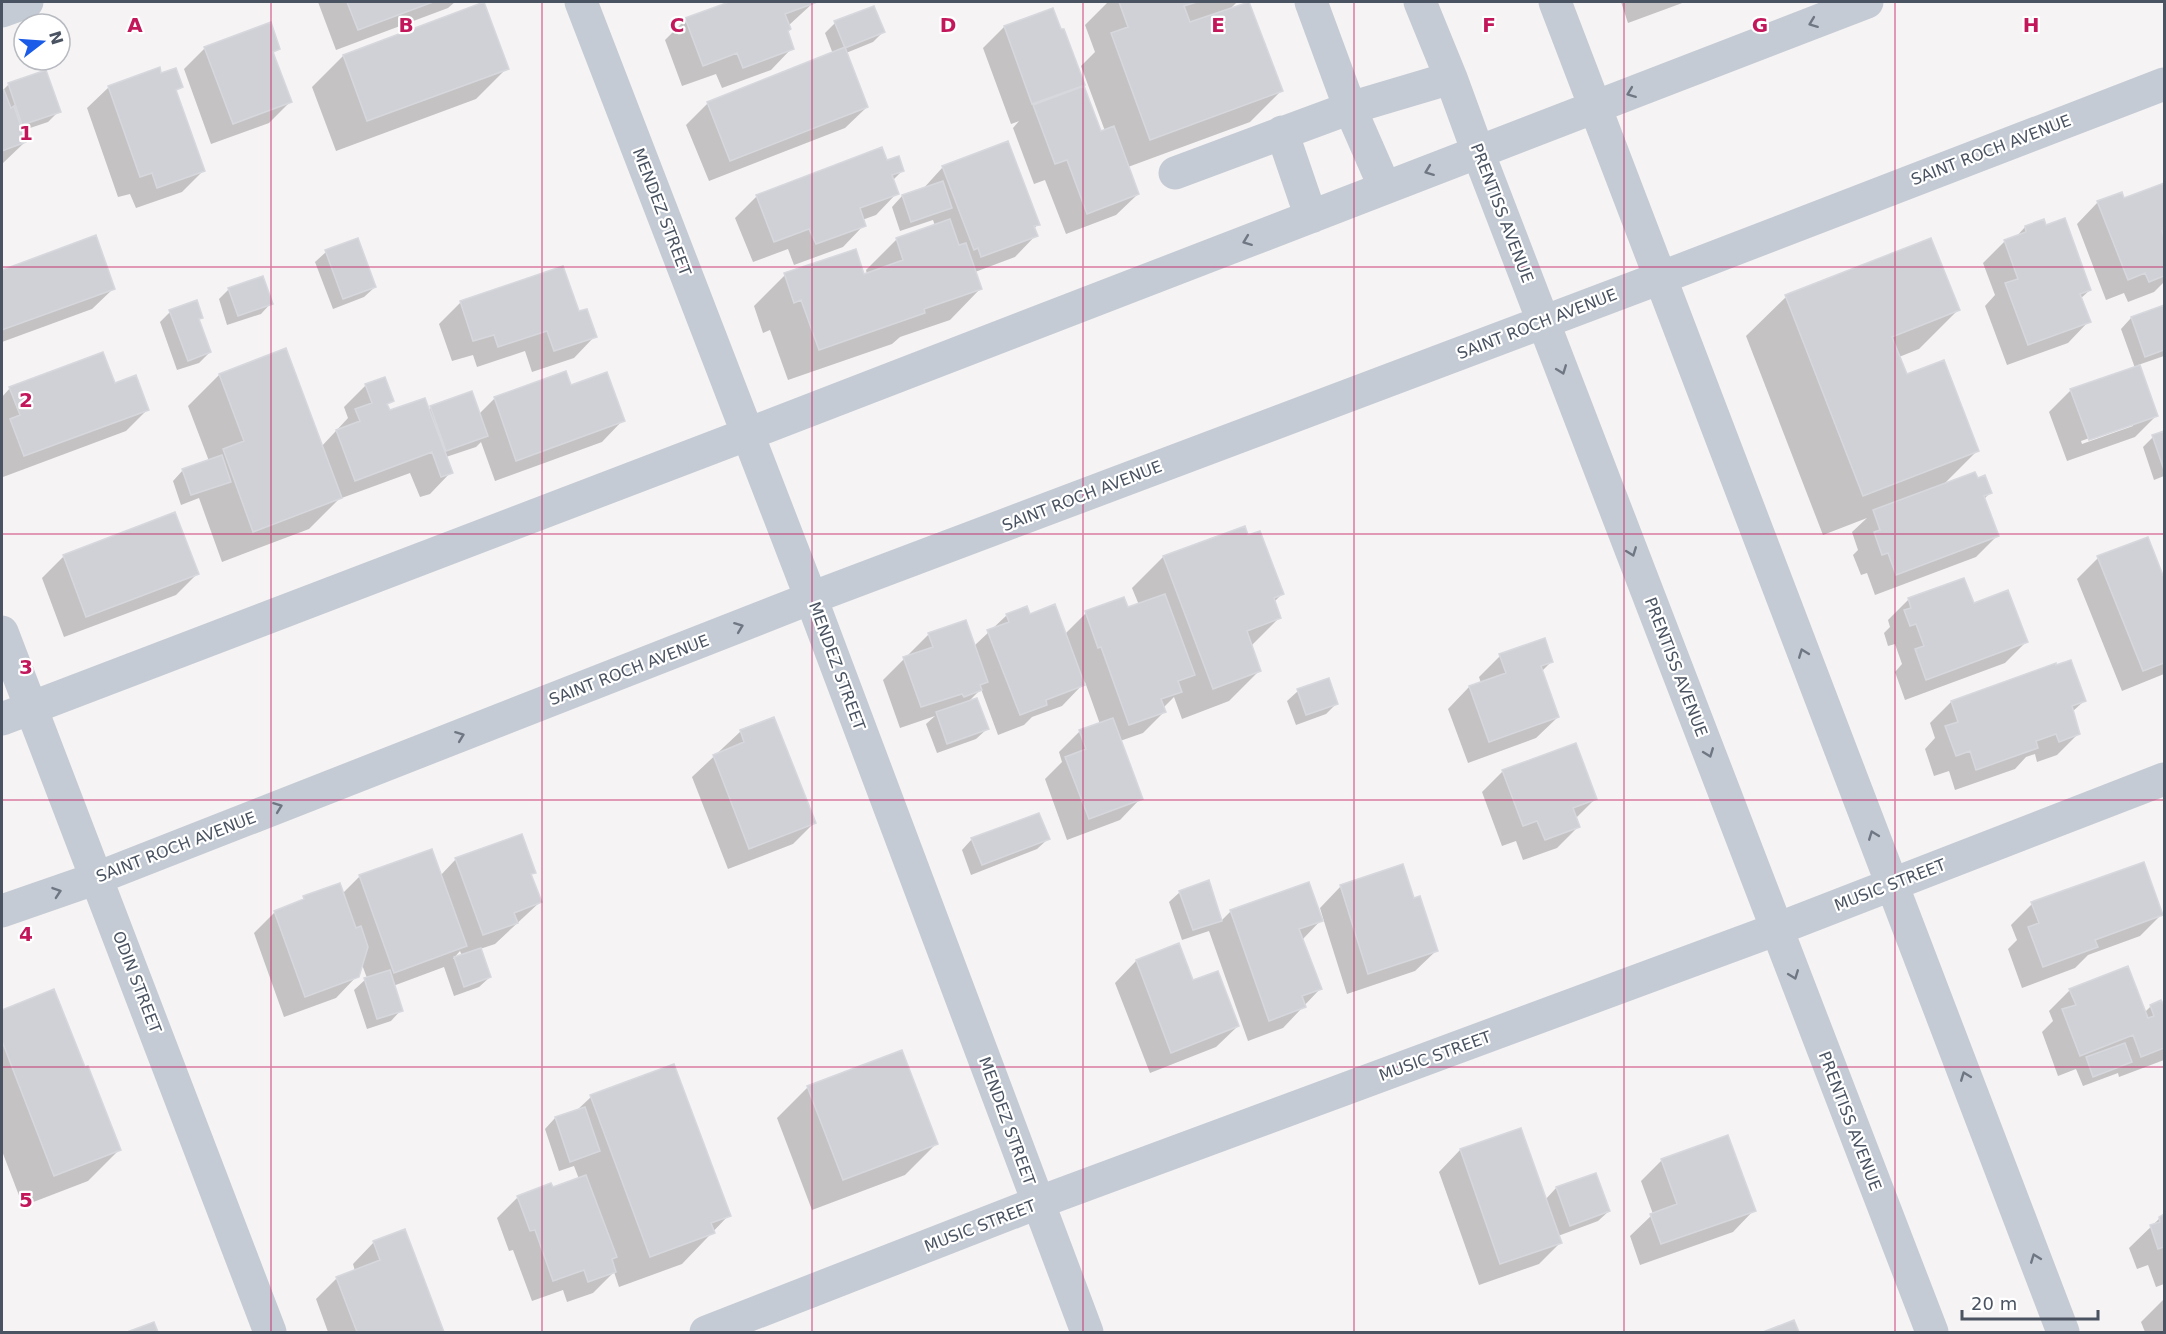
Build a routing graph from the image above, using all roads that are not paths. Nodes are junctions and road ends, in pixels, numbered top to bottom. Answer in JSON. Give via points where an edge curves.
{"nodes":[{"id":1,"x":27,"y":2,"type":"edge"},
{"id":2,"x":581,"y":2,"type":"edge"},
{"id":3,"x":1311,"y":2,"type":"edge"},
{"id":4,"x":1420,"y":2,"type":"edge"},
{"id":5,"x":1555,"y":2,"type":"edge"},
{"id":6,"x":1867,"y":2,"type":"edge"},
{"id":7,"x":2,"y":11,"type":"edge"},
{"id":8,"x":1451,"y":78,"type":"junction"},
{"id":9,"x":2164,"y":84,"type":"edge"},
{"id":10,"x":1595,"y":106,"type":"junction"},
{"id":11,"x":1350,"y":108,"type":"junction"},
{"id":12,"x":1282,"y":132,"type":"junction"},
{"id":13,"x":1478,"y":152,"type":"junction"},
{"id":14,"x":1175,"y":173,"type":"dead end"},
{"id":15,"x":1385,"y":188,"type":"junction"},
{"id":16,"x":1311,"y":217,"type":"junction"},
{"id":17,"x":1660,"y":278,"type":"junction"},
{"id":18,"x":1543,"y":322,"type":"junction"},
{"id":19,"x":748,"y":434,"type":"junction"},
{"id":20,"x":811,"y":598,"type":"junction"},
{"id":21,"x":2,"y":632,"type":"edge"},
{"id":22,"x":16,"y":714,"type":"edge"},
{"id":23,"x":2164,"y":779,"type":"edge"},
{"id":24,"x":97,"y":878,"type":"junction"},
{"id":25,"x":1892,"y":884,"type":"junction"},
{"id":26,"x":2,"y":911,"type":"edge"},
{"id":27,"x":1777,"y":929,"type":"junction"},
{"id":28,"x":1037,"y":1203,"type":"junction"},
{"id":29,"x":270,"y":1332,"type":"edge"},
{"id":30,"x":706,"y":1332,"type":"edge"},
{"id":31,"x":1087,"y":1332,"type":"edge"},
{"id":32,"x":1932,"y":1332,"type":"edge"},
{"id":33,"x":2063,"y":1332,"type":"edge"}],
"edges":[{"from":1,"to":7,"type":"street"},
{"from":2,"to":19,"type":"street","name":"MENDEZ STREET"},
{"from":3,"to":11,"type":"street"},
{"from":4,"to":8,"type":"street","name":"PRENTISS AVENUE"},
{"from":5,"to":10,"type":"street"},
{"from":6,"to":10,"type":"street","one_way":true},
{"from":8,"to":11,"type":"street"},
{"from":8,"to":13,"type":"street","name":"PRENTISS AVENUE"},
{"from":9,"to":17,"type":"street","name":"SAINT ROCH AVENUE"},
{"from":10,"to":13,"type":"street"},
{"from":10,"to":17,"type":"street"},
{"from":11,"to":12,"type":"street"},
{"from":11,"to":15,"type":"street"},
{"from":12,"to":14,"type":"street"},
{"from":12,"to":16,"type":"street"},
{"from":13,"to":15,"type":"street","one_way":true},
{"from":13,"to":18,"type":"street","name":"PRENTISS AVENUE"},
{"from":15,"to":16,"type":"street"},
{"from":16,"to":19,"type":"street","one_way":true},
{"from":17,"to":18,"type":"street","name":"SAINT ROCH AVENUE"},
{"from":25,"to":17,"type":"street","one_way":true},
{"from":18,"to":20,"type":"street","name":"SAINT ROCH AVENUE"},
{"from":18,"to":27,"type":"street","name":"PRENTISS AVENUE","one_way":true},
{"from":19,"to":20,"type":"street","name":"MENDEZ STREET"},
{"from":19,"to":22,"type":"street"},
{"from":24,"to":20,"type":"street","name":"SAINT ROCH AVENUE","one_way":true},
{"from":20,"to":28,"type":"street","name":"MENDEZ STREET"},
{"from":21,"to":22,"type":"street","name":"ODIN STREET"},
{"from":22,"to":24,"type":"street","name":"ODIN STREET"},
{"from":23,"to":25,"type":"street","name":"MUSIC STREET"},
{"from":26,"to":24,"type":"street","name":"SAINT ROCH AVENUE","one_way":true},
{"from":24,"to":29,"type":"street","name":"ODIN STREET"},
{"from":25,"to":27,"type":"street","name":"MUSIC STREET"},
{"from":33,"to":25,"type":"street","one_way":true},
{"from":27,"to":28,"type":"street","name":"MUSIC STREET"},
{"from":27,"to":32,"type":"street","name":"PRENTISS AVENUE","one_way":true},
{"from":28,"to":30,"type":"street","name":"MUSIC STREET"},
{"from":28,"to":31,"type":"street","name":"MENDEZ STREET"}]}
